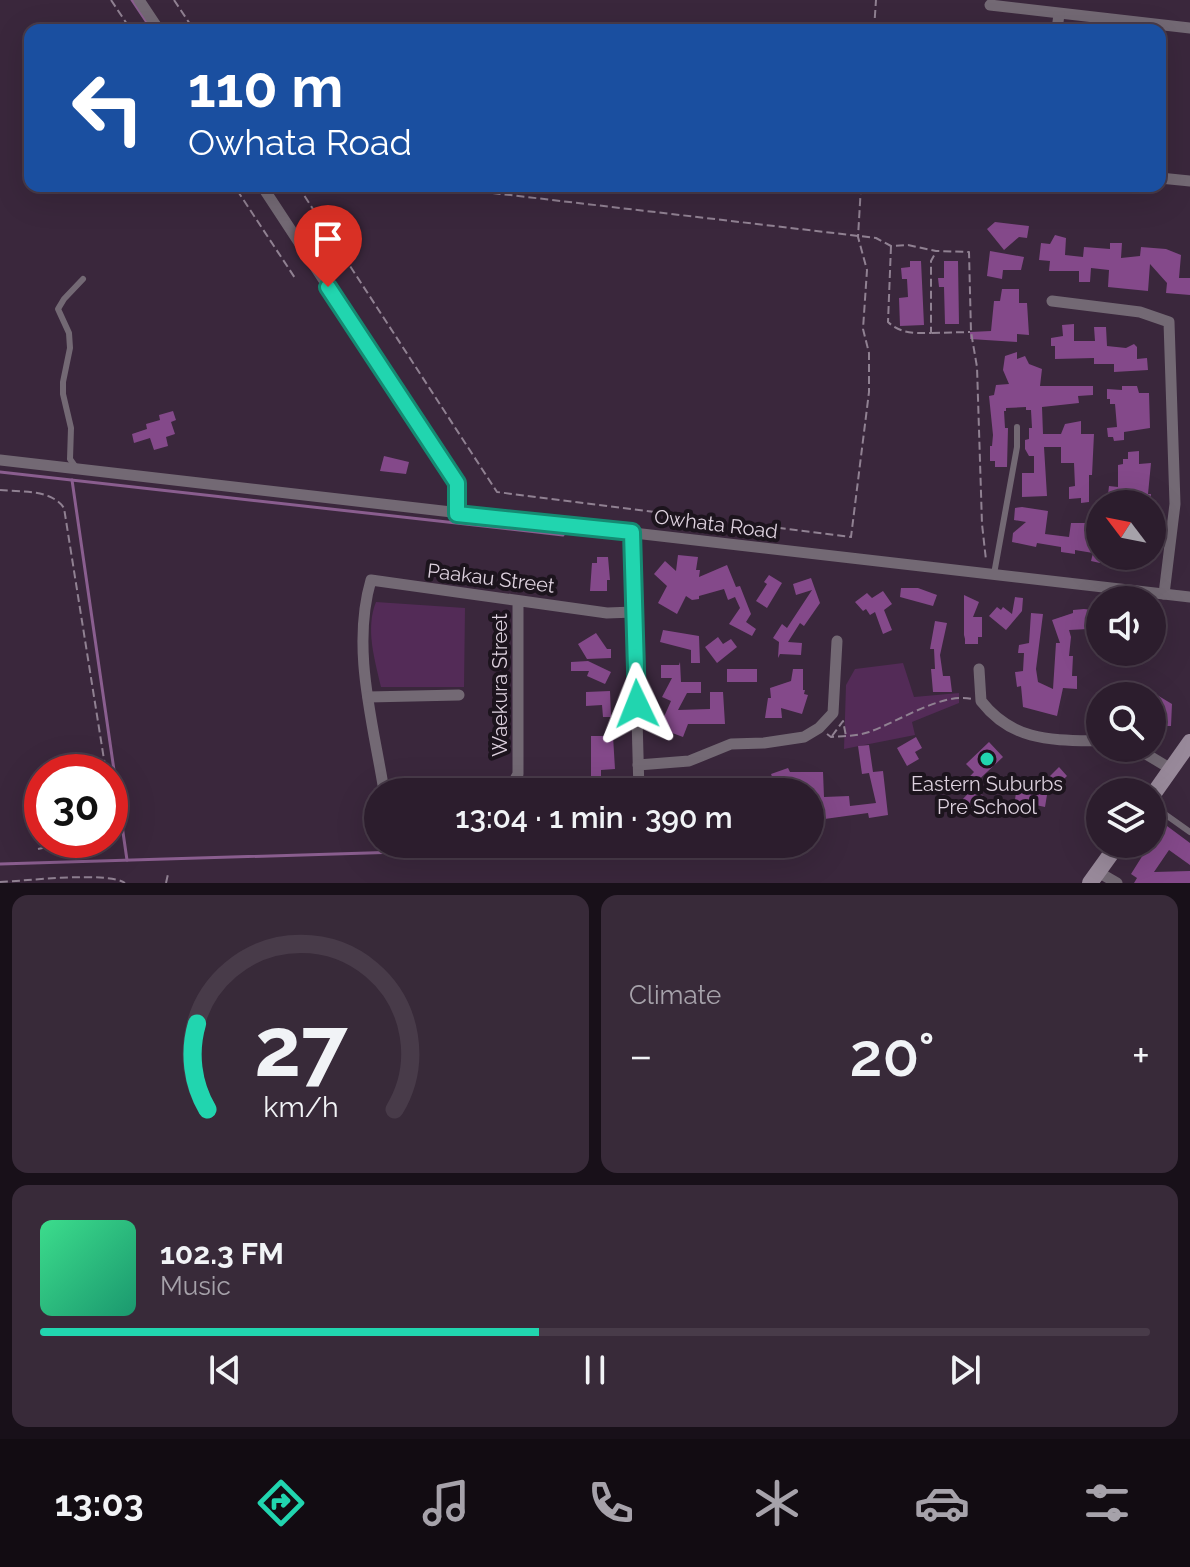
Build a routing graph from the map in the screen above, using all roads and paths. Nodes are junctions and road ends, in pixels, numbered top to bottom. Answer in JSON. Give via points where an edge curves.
{"nodes":[{"id":1,"x":111,"y":0,"type":"edge"},
{"id":2,"x":139,"y":0,"type":"edge"},
{"id":3,"x":174,"y":0,"type":"edge"},
{"id":4,"x":876,"y":0,"type":"edge"},
{"id":5,"x":990,"y":5,"type":"dead end"},
{"id":6,"x":1059,"y":14,"type":"junction"},
{"id":7,"x":127,"y":24,"type":"edge"},
{"id":8,"x":155,"y":24,"type":"edge"},
{"id":9,"x":190,"y":24,"type":"edge"},
{"id":10,"x":874,"y":24,"type":"edge"},
{"id":11,"x":1058,"y":24,"type":"edge"},
{"id":12,"x":1124,"y":24,"type":"edge"},
{"id":13,"x":1166,"y":27,"type":"edge"},
{"id":14,"x":1190,"y":28,"type":"edge"},
{"id":15,"x":1166,"y":179,"type":"edge"},
{"id":16,"x":1190,"y":181,"type":"edge"},
{"id":17,"x":239,"y":192,"type":"edge"},
{"id":18,"x":266,"y":192,"type":"edge"},
{"id":19,"x":302,"y":192,"type":"edge"},
{"id":20,"x":483,"y":192,"type":"edge"},
{"id":21,"x":861,"y":192,"type":"edge"},
{"id":22,"x":858,"y":237,"type":"junction"},
{"id":23,"x":891,"y":246,"type":"junction"},
{"id":24,"x":936,"y":251,"type":"junction"},
{"id":25,"x":295,"y":278,"type":"dead end"},
{"id":26,"x":83,"y":279,"type":"dead end"},
{"id":27,"x":1052,"y":301,"type":"dead end"},
{"id":28,"x":971,"y":332,"type":"junction"},
{"id":29,"x":931,"y":333,"type":"junction"},
{"id":30,"x":1017,"y":427,"type":"dead end"},
{"id":31,"x":0,"y":460,"type":"edge"},
{"id":32,"x":77,"y":469,"type":"junction"},
{"id":33,"x":0,"y":490,"type":"edge"},
{"id":34,"x":457,"y":514,"type":"junction"},
{"id":35,"x":632,"y":532,"type":"junction"},
{"id":36,"x":994,"y":574,"type":"junction"},
{"id":37,"x":1096,"y":586,"type":"edge"},
{"id":38,"x":1165,"y":586,"type":"edge"},
{"id":39,"x":1166,"y":594,"type":"edge"},
{"id":40,"x":1190,"y":597,"type":"edge"},
{"id":41,"x":518,"y":601,"type":"junction"},
{"id":42,"x":634,"y":612,"type":"junction"},
{"id":43,"x":837,"y":641,"type":"dead end"},
{"id":44,"x":979,"y":669,"type":"dead end"},
{"id":45,"x":459,"y":695,"type":"dead end"},
{"id":46,"x":368,"y":697,"type":"junction"},
{"id":47,"x":981,"y":701,"type":"junction"},
{"id":48,"x":819,"y":728,"type":"junction"},
{"id":49,"x":846,"y":736,"type":"junction"},
{"id":50,"x":831,"y":737,"type":"junction"},
{"id":51,"x":1086,"y":741,"type":"edge"},
{"id":52,"x":1190,"y":742,"type":"edge"},
{"id":53,"x":103,"y":754,"type":"edge"},
{"id":54,"x":1159,"y":762,"type":"edge"},
{"id":55,"x":638,"y":765,"type":"junction"},
{"id":56,"x":1171,"y":769,"type":"junction"},
{"id":57,"x":382,"y":778,"type":"edge"},
{"id":58,"x":516,"y":778,"type":"edge"},
{"id":59,"x":638,"y":778,"type":"edge"},
{"id":60,"x":1165,"y":778,"type":"edge"},
{"id":61,"x":1166,"y":815,"type":"edge"},
{"id":62,"x":1190,"y":832,"type":"edge"},
{"id":63,"x":1108,"y":858,"type":"edge"},
{"id":64,"x":168,"y":874,"type":"dead end"},
{"id":65,"x":1094,"y":877,"type":"edge"},
{"id":66,"x":0,"y":882,"type":"edge"},
{"id":67,"x":125,"y":883,"type":"edge"},
{"id":68,"x":166,"y":883,"type":"edge"},
{"id":69,"x":1117,"y":883,"type":"edge"}],
"edges":[{"from":1,"to":7,"type":"path"},
{"from":2,"to":8,"type":"street"},
{"from":3,"to":9,"type":"path"},
{"from":4,"to":10,"type":"path"},
{"from":5,"to":6,"type":"street"},
{"from":6,"to":11,"type":"street"},
{"from":6,"to":12,"type":"street"},
{"from":13,"to":14,"type":"street"},
{"from":15,"to":16,"type":"street"},
{"from":17,"to":25,"type":"path"},
{"from":18,"to":34,"type":"street","via":[[457,483]]},
{"from":19,"to":22,"type":"path","via":[[497,492],[851,537],[869,392],[863,329],[867,270]]},
{"from":20,"to":22,"type":"path"},
{"from":21,"to":22,"type":"path"},
{"from":22,"to":23,"type":"path"},
{"from":23,"to":24,"type":"path"},
{"from":23,"to":29,"type":"path","via":[[888,322],[898,330]]},
{"from":24,"to":28,"type":"path","via":[[969,252]]},
{"from":24,"to":29,"type":"path","via":[[931,261]]},
{"from":26,"to":32,"type":"lane","via":[[58,309],[69,333],[63,394],[71,428],[70,459]]},
{"from":27,"to":38,"type":"street","via":[[1140,312],[1169,322],[1175,504]]},
{"from":28,"to":29,"type":"path"},
{"from":28,"to":36,"type":"path","via":[[982,524],[986,560]]},
{"from":30,"to":36,"type":"lane"},
{"from":31,"to":32,"type":"street","name":"Owhata Road"},
{"from":32,"to":34,"type":"street","name":"Owhata Road"},
{"from":33,"to":53,"type":"path","via":[[46,494],[64,508]]},
{"from":34,"to":35,"type":"street","name":"Owhata Road"},
{"from":35,"to":36,"type":"street","name":"Owhata Road"},
{"from":35,"to":42,"type":"street"},
{"from":36,"to":37,"type":"street","name":"Owhata Road"},
{"from":39,"to":40,"type":"street","name":"Owhata Road"},
{"from":41,"to":42,"type":"street","name":"Paakau Street"},
{"from":41,"to":46,"type":"street","name":"Paakau Street","via":[[371,580],[362,636]]},
{"from":41,"to":58,"type":"street","name":"Waekura Street"},
{"from":42,"to":55,"type":"street"},
{"from":43,"to":48,"type":"street","via":[[833,713]]},
{"from":44,"to":47,"type":"street"},
{"from":45,"to":46,"type":"street"},
{"from":46,"to":57,"type":"street"},
{"from":47,"to":49,"type":"path","via":[[960,697]]},
{"from":47,"to":51,"type":"street","via":[[1003,723],[1027,736]]},
{"from":48,"to":50,"type":"path"},
{"from":48,"to":55,"type":"street","via":[[804,737],[731,744],[689,761]]},
{"from":49,"to":50,"type":"path"},
{"from":49,"to":50,"type":"path","via":[[843,721]]},
{"from":52,"to":56,"type":"street"},
{"from":54,"to":56,"type":"street"},
{"from":55,"to":59,"type":"street"},
{"from":56,"to":60,"type":"street"},
{"from":61,"to":62,"type":"lane"},
{"from":63,"to":65,"type":"street"},
{"from":64,"to":68,"type":"path"},
{"from":65,"to":69,"type":"street"},
{"from":66,"to":67,"type":"path","via":[[101,878]]}]}
